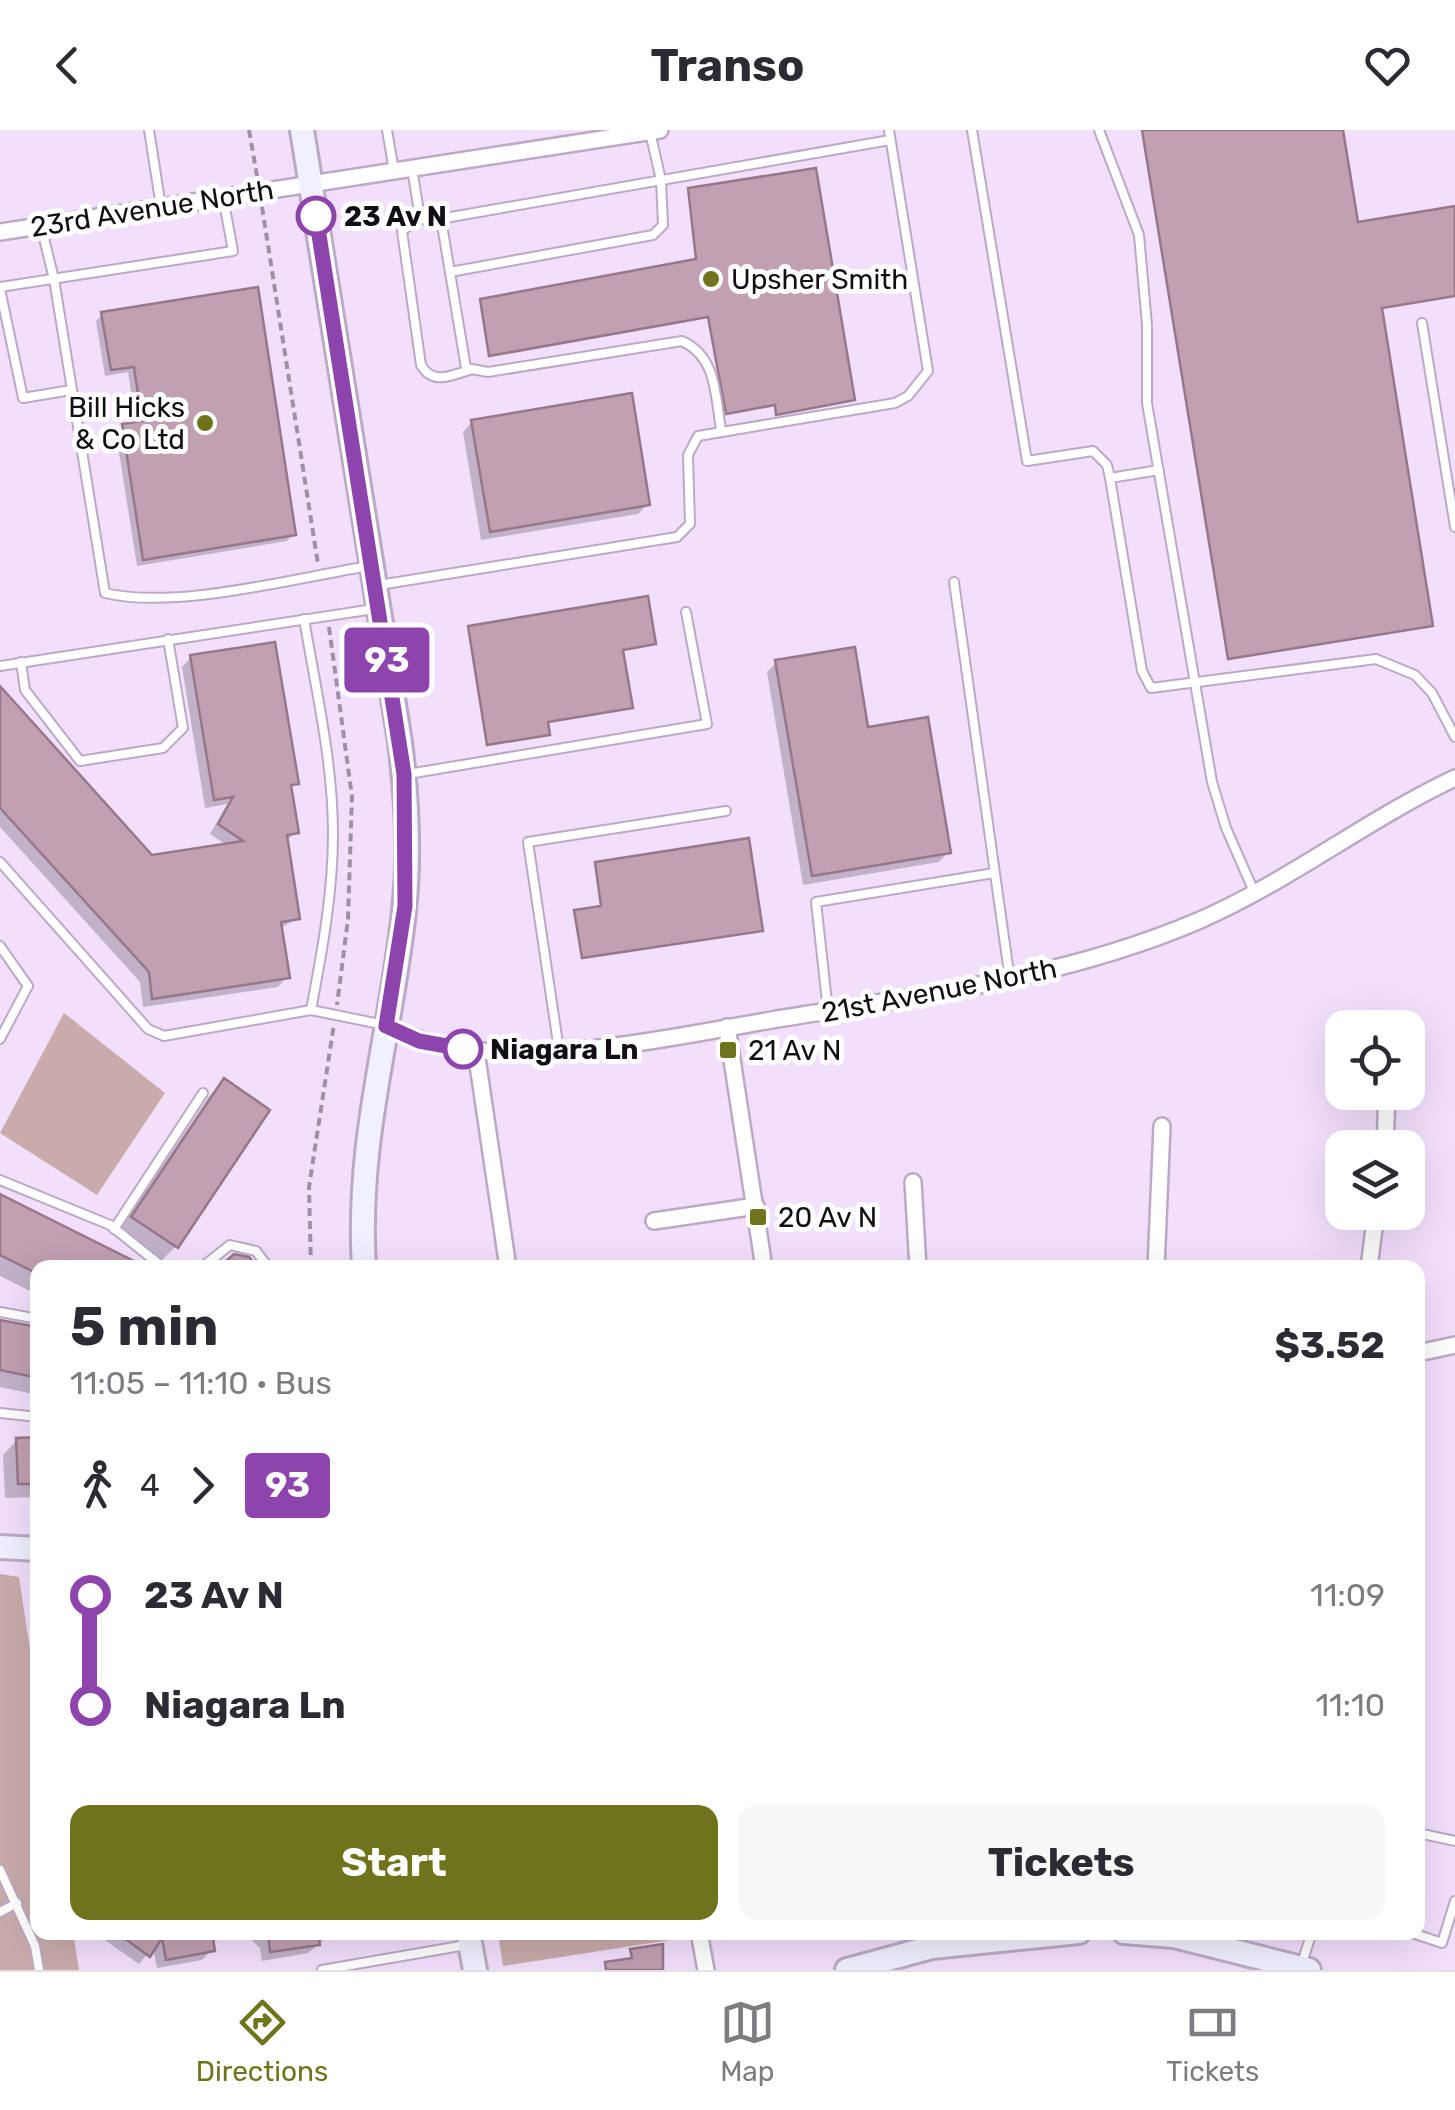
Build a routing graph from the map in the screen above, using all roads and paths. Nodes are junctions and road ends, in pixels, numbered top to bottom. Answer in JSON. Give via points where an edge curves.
{"nodes":[{"id":1,"x":148,"y":130,"type":"edge"},
{"id":2,"x":249,"y":130,"type":"edge"},
{"id":3,"x":302,"y":130,"type":"edge"},
{"id":4,"x":387,"y":130,"type":"edge"},
{"id":5,"x":972,"y":130,"type":"edge"},
{"id":6,"x":1099,"y":130,"type":"edge"},
{"id":7,"x":655,"y":131,"type":"edge"},
{"id":8,"x":632,"y":132,"type":"edge"},
{"id":9,"x":890,"y":135,"type":"edge"},
{"id":10,"x":412,"y":168,"type":"junction"},
{"id":11,"x":394,"y":171,"type":"junction"},
{"id":12,"x":257,"y":176,"type":"dead end"},
{"id":13,"x":660,"y":180,"type":"junction"},
{"id":14,"x":310,"y":184,"type":"junction"},
{"id":15,"x":223,"y":197,"type":"junction"},
{"id":16,"x":162,"y":207,"type":"junction"},
{"id":17,"x":420,"y":218,"type":"junction"},
{"id":18,"x":440,"y":219,"type":"junction"},
{"id":19,"x":40,"y":226,"type":"junction"},
{"id":20,"x":0,"y":232,"type":"edge"},
{"id":21,"x":450,"y":272,"type":"junction"},
{"id":22,"x":54,"y":279,"type":"junction"},
{"id":23,"x":0,"y":288,"type":"edge"},
{"id":24,"x":1422,"y":323,"type":"dead end"},
{"id":25,"x":470,"y":370,"type":"junction"},
{"id":26,"x":70,"y":390,"type":"junction"},
{"id":27,"x":721,"y":430,"type":"junction"},
{"id":28,"x":1159,"y":470,"type":"junction"},
{"id":29,"x":1110,"y":478,"type":"junction"},
{"id":30,"x":1455,"y":528,"type":"edge"},
{"id":31,"x":954,"y":582,"type":"dead end"},
{"id":32,"x":375,"y":586,"type":"junction"},
{"id":33,"x":686,"y":612,"type":"dead end"},
{"id":34,"x":304,"y":619,"type":"junction"},
{"id":35,"x":168,"y":639,"type":"junction"},
{"id":36,"x":21,"y":662,"type":"junction"},
{"id":37,"x":0,"y":666,"type":"edge"},
{"id":38,"x":1196,"y":685,"type":"junction"},
{"id":39,"x":1455,"y":737,"type":"edge"},
{"id":40,"x":404,"y":774,"type":"junction"},
{"id":41,"x":1455,"y":778,"type":"edge"},
{"id":42,"x":726,"y":811,"type":"dead end"},
{"id":43,"x":0,"y":862,"type":"edge"},
{"id":44,"x":994,"y":873,"type":"junction"},
{"id":45,"x":1255,"y":894,"type":"junction"},
{"id":46,"x":0,"y":946,"type":"edge"},
{"id":47,"x":1010,"y":980,"type":"junction"},
{"id":48,"x":311,"y":1010,"type":"junction"},
{"id":49,"x":828,"y":1011,"type":"junction"},
{"id":50,"x":386,"y":1026,"type":"junction"},
{"id":51,"x":728,"y":1027,"type":"junction"},
{"id":52,"x":0,"y":1039,"type":"edge"},
{"id":53,"x":559,"y":1050,"type":"junction"},
{"id":54,"x":476,"y":1051,"type":"junction"},
{"id":55,"x":202,"y":1092,"type":"dead end"},
{"id":56,"x":1162,"y":1126,"type":"dead end"},
{"id":57,"x":0,"y":1180,"type":"edge"},
{"id":58,"x":913,"y":1182,"type":"dead end"},
{"id":59,"x":756,"y":1206,"type":"junction"},
{"id":60,"x":654,"y":1221,"type":"dead end"},
{"id":61,"x":114,"y":1229,"type":"junction"},
{"id":62,"x":1374,"y":1230,"type":"edge"},
{"id":63,"x":154,"y":1260,"type":"edge"},
{"id":64,"x":211,"y":1260,"type":"edge"},
{"id":65,"x":263,"y":1260,"type":"edge"},
{"id":66,"x":364,"y":1260,"type":"edge"},
{"id":67,"x":507,"y":1260,"type":"edge"},
{"id":68,"x":763,"y":1260,"type":"edge"},
{"id":69,"x":918,"y":1260,"type":"edge"},
{"id":70,"x":1156,"y":1260,"type":"edge"},
{"id":71,"x":1370,"y":1260,"type":"edge"},
{"id":72,"x":0,"y":1312,"type":"edge"},
{"id":73,"x":30,"y":1318,"type":"edge"},
{"id":74,"x":1455,"y":1344,"type":"edge"},
{"id":75,"x":1425,"y":1352,"type":"edge"},
{"id":76,"x":0,"y":1413,"type":"edge"},
{"id":77,"x":30,"y":1415,"type":"edge"},
{"id":78,"x":0,"y":1548,"type":"edge"},
{"id":79,"x":30,"y":1549,"type":"edge"},
{"id":80,"x":1425,"y":1834,"type":"edge"},
{"id":81,"x":1455,"y":1842,"type":"edge"},
{"id":82,"x":0,"y":1870,"type":"edge"},
{"id":83,"x":1455,"y":1900,"type":"edge"},
{"id":84,"x":18,"y":1902,"type":"junction"},
{"id":85,"x":0,"y":1912,"type":"edge"},
{"id":86,"x":30,"y":1931,"type":"edge"},
{"id":87,"x":1425,"y":1937,"type":"edge"},
{"id":88,"x":34,"y":1940,"type":"edge"},
{"id":89,"x":460,"y":1940,"type":"edge"},
{"id":90,"x":469,"y":1940,"type":"edge"},
{"id":91,"x":700,"y":1940,"type":"edge"},
{"id":92,"x":1000,"y":1940,"type":"edge"},
{"id":93,"x":1190,"y":1940,"type":"edge"},
{"id":94,"x":1310,"y":1940,"type":"edge"},
{"id":95,"x":1442,"y":1943,"type":"junction"},
{"id":96,"x":1455,"y":1948,"type":"edge"},
{"id":97,"x":1303,"y":1969,"type":"edge"},
{"id":98,"x":39,"y":1970,"type":"edge"},
{"id":99,"x":322,"y":1970,"type":"edge"},
{"id":100,"x":474,"y":1970,"type":"edge"},
{"id":101,"x":706,"y":1970,"type":"edge"},
{"id":102,"x":847,"y":1970,"type":"edge"}],
"edges":[{"from":1,"to":16,"type":"lane"},
{"from":2,"to":12,"type":"path"},
{"from":3,"to":14,"type":"street"},
{"from":4,"to":11,"type":"lane"},
{"from":5,"to":29,"type":"lane","via":[[1026,461],[1093,452]]},
{"from":6,"to":28,"type":"lane","via":[[1139,236],[1145,382]]},
{"from":7,"to":8,"type":"street","name":"23rd Avenue North"},
{"from":7,"to":13,"type":"lane"},
{"from":8,"to":10,"type":"street","name":"23rd Avenue North"},
{"from":9,"to":13,"type":"lane"},
{"from":9,"to":27,"type":"lane","via":[[928,371],[895,403]]},
{"from":10,"to":11,"type":"street","name":"23rd Avenue North"},
{"from":10,"to":17,"type":"lane"},
{"from":11,"to":14,"type":"street","name":"23rd Avenue North"},
{"from":13,"to":18,"type":"lane"},
{"from":13,"to":21,"type":"lane","via":[[663,225],[654,236]]},
{"from":14,"to":15,"type":"street","name":"23rd Avenue North"},
{"from":14,"to":32,"type":"street"},
{"from":15,"to":16,"type":"street","name":"23rd Avenue North"},
{"from":15,"to":22,"type":"lane","via":[[232,251]]},
{"from":16,"to":19,"type":"street","name":"23rd Avenue North"},
{"from":17,"to":18,"type":"lane"},
{"from":17,"to":25,"type":"lane","via":[[402,231],[421,365],[437,379]]},
{"from":18,"to":21,"type":"lane"},
{"from":19,"to":20,"type":"street","name":"23rd Avenue North"},
{"from":19,"to":22,"type":"lane"},
{"from":21,"to":25,"type":"lane"},
{"from":22,"to":23,"type":"lane"},
{"from":22,"to":26,"type":"lane"},
{"from":23,"to":26,"type":"lane","via":[[24,398]]},
{"from":24,"to":30,"type":"lane"},
{"from":25,"to":27,"type":"lane","via":[[682,341],[698,348],[710,366]]},
{"from":26,"to":32,"type":"lane","via":[[105,594],[131,600]]},
{"from":27,"to":32,"type":"lane","via":[[690,443],[692,513],[677,537]]},
{"from":28,"to":29,"type":"lane"},
{"from":28,"to":38,"type":"lane"},
{"from":29,"to":38,"type":"lane","via":[[1144,680],[1156,690]]},
{"from":31,"to":44,"type":"lane"},
{"from":32,"to":34,"type":"lane"},
{"from":32,"to":40,"type":"street"},
{"from":33,"to":40,"type":"lane","via":[[708,724]]},
{"from":34,"to":35,"type":"lane"},
{"from":34,"to":48,"type":"lane","via":[[333,832],[324,946]]},
{"from":35,"to":36,"type":"lane"},
{"from":35,"to":36,"type":"lane","via":[[184,728],[164,748],[130,754],[80,761],[25,690]]},
{"from":36,"to":37,"type":"lane"},
{"from":38,"to":39,"type":"lane","via":[[1376,658],[1415,675]]},
{"from":38,"to":45,"type":"lane","via":[[1218,803]]},
{"from":40,"to":50,"type":"street","via":[[405,906]]},
{"from":41,"to":45,"type":"street","name":"21st Avenue North"},
{"from":42,"to":53,"type":"lane","via":[[528,842]]},
{"from":43,"to":48,"type":"lane","via":[[148,1029],[164,1036]]},
{"from":44,"to":47,"type":"lane"},
{"from":44,"to":49,"type":"lane","via":[[816,902]]},
{"from":45,"to":47,"type":"street","name":"21st Avenue North","via":[[1122,950]]},
{"from":46,"to":52,"type":"lane","via":[[28,986]]},
{"from":47,"to":49,"type":"street","name":"21st Avenue North"},
{"from":48,"to":50,"type":"lane"},
{"from":49,"to":51,"type":"street","name":"21st Avenue North"},
{"from":50,"to":54,"type":"street","name":"21st Avenue North","via":[[419,1041]]},
{"from":50,"to":66,"type":"street","via":[[364,1151]]},
{"from":51,"to":53,"type":"street","name":"21st Avenue North"},
{"from":51,"to":59,"type":"street"},
{"from":53,"to":54,"type":"street","name":"21st Avenue North"},
{"from":54,"to":67,"type":"street"},
{"from":55,"to":61,"type":"lane"},
{"from":56,"to":70,"type":"street"},
{"from":57,"to":61,"type":"lane"},
{"from":58,"to":69,"type":"street"},
{"from":59,"to":60,"type":"street"},
{"from":59,"to":68,"type":"street"},
{"from":61,"to":63,"type":"lane"},
{"from":62,"to":71,"type":"street"},
{"from":64,"to":65,"type":"lane","via":[[230,1245],[256,1250]]},
{"from":72,"to":73,"type":"lane"},
{"from":74,"to":75,"type":"street"},
{"from":76,"to":77,"type":"lane"},
{"from":78,"to":79,"type":"street"},
{"from":80,"to":81,"type":"lane"},
{"from":82,"to":84,"type":"lane"},
{"from":83,"to":95,"type":"lane"},
{"from":84,"to":85,"type":"lane"},
{"from":84,"to":86,"type":"lane"},
{"from":87,"to":95,"type":"lane"},
{"from":88,"to":98,"type":"lane"},
{"from":89,"to":99,"type":"lane"},
{"from":90,"to":100,"type":"street"},
{"from":91,"to":101,"type":"street"},
{"from":92,"to":102,"type":"street","via":[[932,1947]]},
{"from":93,"to":97,"type":"street"},
{"from":94,"to":97,"type":"lane"},
{"from":95,"to":96,"type":"lane"}]}
